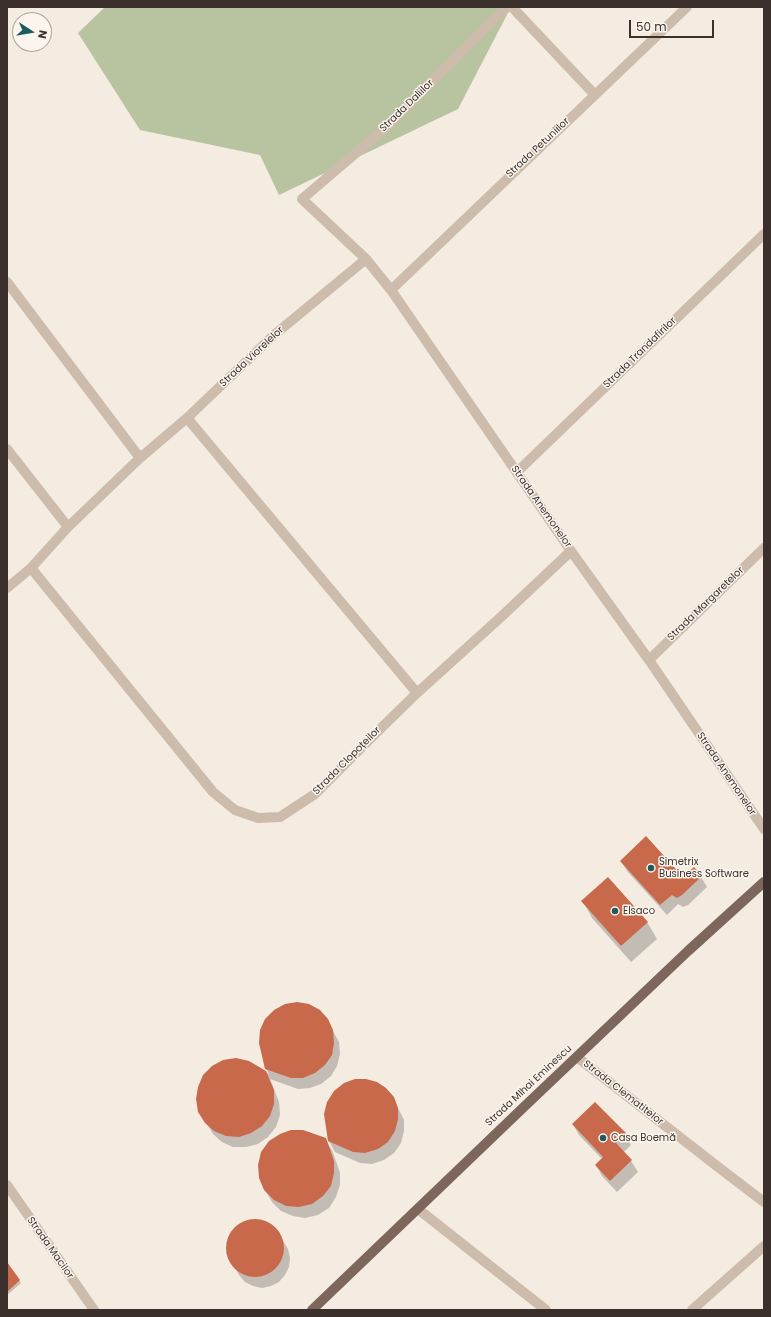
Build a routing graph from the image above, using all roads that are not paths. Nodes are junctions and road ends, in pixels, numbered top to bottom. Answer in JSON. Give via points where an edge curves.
{"nodes":[{"id":1,"x":508,"y":7,"type":"edge"},
{"id":2,"x":512,"y":7,"type":"edge"},
{"id":3,"x":686,"y":7,"type":"edge"},
{"id":4,"x":595,"y":95,"type":"junction"},
{"id":5,"x":302,"y":199,"type":"joint"},
{"id":6,"x":764,"y":234,"type":"edge"},
{"id":7,"x":366,"y":258,"type":"junction"},
{"id":8,"x":7,"y":282,"type":"edge"},
{"id":9,"x":390,"y":290,"type":"junction"},
{"id":10,"x":186,"y":418,"type":"junction"},
{"id":11,"x":7,"y":448,"type":"edge"},
{"id":12,"x":140,"y":458,"type":"junction"},
{"id":13,"x":517,"y":472,"type":"junction"},
{"id":14,"x":68,"y":527,"type":"junction"},
{"id":15,"x":764,"y":548,"type":"edge"},
{"id":16,"x":571,"y":551,"type":"junction"},
{"id":17,"x":31,"y":568,"type":"junction"},
{"id":18,"x":7,"y":588,"type":"edge"},
{"id":19,"x":649,"y":660,"type":"junction"},
{"id":20,"x":418,"y":693,"type":"junction"},
{"id":21,"x":764,"y":829,"type":"edge"},
{"id":22,"x":764,"y":882,"type":"edge"},
{"id":23,"x":577,"y":1058,"type":"junction"},
{"id":24,"x":7,"y":1185,"type":"edge"},
{"id":25,"x":764,"y":1202,"type":"edge"},
{"id":26,"x":418,"y":1209,"type":"junction"},
{"id":27,"x":764,"y":1246,"type":"edge"},
{"id":28,"x":94,"y":1310,"type":"edge"},
{"id":29,"x":312,"y":1310,"type":"edge"},
{"id":30,"x":546,"y":1310,"type":"edge"},
{"id":31,"x":692,"y":1310,"type":"edge"}],
"edges":[{"from":1,"to":5,"type":"street","name":"Strada Daliilor","via":[[382,130]]},
{"from":2,"to":4,"type":"street"},
{"from":3,"to":4,"type":"street","name":"Strada Petuniilor"},
{"from":4,"to":9,"type":"street","name":"Strada Petuniilor"},
{"from":5,"to":7,"type":"street","name":"Strada Anemonelor"},
{"from":6,"to":13,"type":"street","name":"Strada Trandafirilor"},
{"from":7,"to":9,"type":"street","name":"Strada Anemonelor"},
{"from":7,"to":10,"type":"street","name":"Strada Viorelelor","via":[[274,336]]},
{"from":8,"to":12,"type":"street"},
{"from":9,"to":13,"type":"street","name":"Strada Anemonelor"},
{"from":10,"to":12,"type":"street","name":"Strada Viorelelor"},
{"from":10,"to":20,"type":"street"},
{"from":11,"to":14,"type":"street"},
{"from":12,"to":14,"type":"street","name":"Strada Viorelelor"},
{"from":13,"to":16,"type":"street","name":"Strada Anemonelor"},
{"from":14,"to":17,"type":"street","name":"Strada Viorelelor"},
{"from":15,"to":19,"type":"street","name":"Strada Margaretelor"},
{"from":16,"to":19,"type":"street","name":"Strada Anemonelor"},
{"from":16,"to":20,"type":"street","name":"Strada Clopoțeilor"},
{"from":17,"to":18,"type":"street","name":"Strada Viorelelor"},
{"from":17,"to":20,"type":"street","name":"Strada Clopoțeilor","via":[[213,792],[235,810],[258,818],[280,817],[315,794]]},
{"from":19,"to":21,"type":"street","name":"Strada Anemonelor"},
{"from":22,"to":23,"type":"main road","name":"Strada MIhai Eminescu"},
{"from":23,"to":25,"type":"street","name":"Strada Clematitelor"},
{"from":23,"to":26,"type":"main road","name":"Strada MIhai Eminescu"},
{"from":24,"to":28,"type":"street","name":"Strada Macilor"},
{"from":26,"to":29,"type":"main road","name":"Strada MIhai Eminescu"},
{"from":26,"to":30,"type":"street"},
{"from":27,"to":31,"type":"street"}]}
